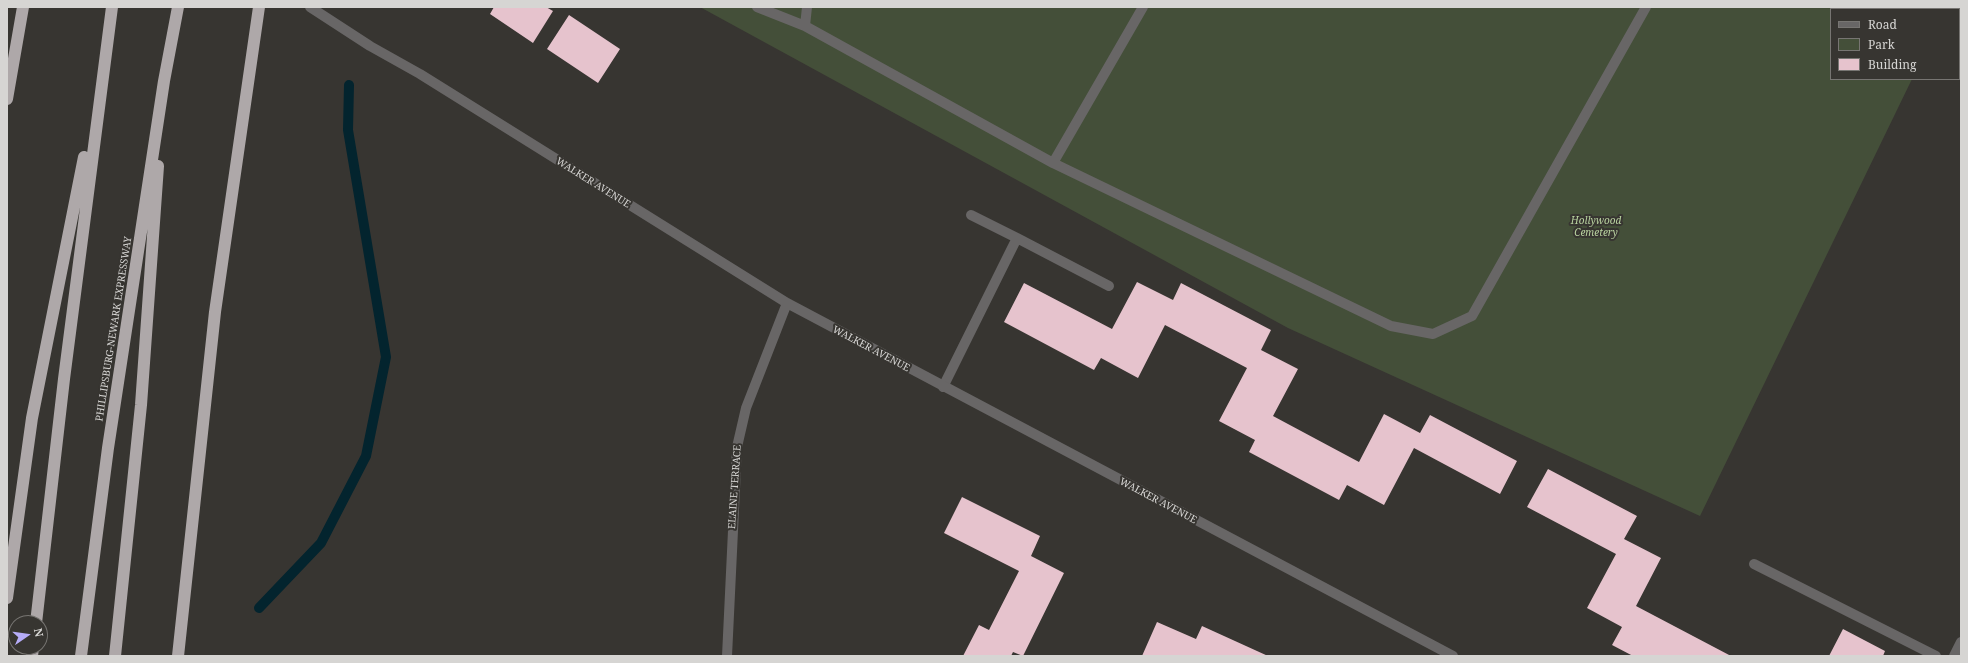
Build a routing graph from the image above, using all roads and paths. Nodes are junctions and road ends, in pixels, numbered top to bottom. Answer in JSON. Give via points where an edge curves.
{"nodes":[{"id":1,"x":23,"y":7,"type":"edge"},
{"id":2,"x":112,"y":7,"type":"edge"},
{"id":3,"x":178,"y":7,"type":"edge"},
{"id":4,"x":259,"y":7,"type":"edge"},
{"id":5,"x":310,"y":7,"type":"edge"},
{"id":6,"x":757,"y":7,"type":"edge"},
{"id":7,"x":808,"y":7,"type":"edge"},
{"id":8,"x":1143,"y":7,"type":"edge"},
{"id":9,"x":1646,"y":7,"type":"edge"},
{"id":10,"x":805,"y":26,"type":"junction"},
{"id":11,"x":107,"y":44,"type":"junction"},
{"id":12,"x":164,"y":81,"type":"junction"},
{"id":13,"x":7,"y":99,"type":"edge"},
{"id":14,"x":1053,"y":163,"type":"junction"},
{"id":15,"x":971,"y":215,"type":"dead end"},
{"id":16,"x":1017,"y":238,"type":"junction"},
{"id":17,"x":1109,"y":286,"type":"dead end"},
{"id":18,"x":787,"y":303,"type":"junction"},
{"id":19,"x":943,"y":387,"type":"junction"},
{"id":20,"x":1754,"y":564,"type":"dead end"},
{"id":21,"x":7,"y":598,"type":"edge"},
{"id":22,"x":37,"y":615,"type":"edge"},
{"id":23,"x":1434,"y":652,"type":"edge"},
{"id":24,"x":81,"y":656,"type":"edge"},
{"id":25,"x":114,"y":656,"type":"edge"},
{"id":26,"x":178,"y":656,"type":"edge"},
{"id":27,"x":727,"y":656,"type":"edge"},
{"id":28,"x":1452,"y":656,"type":"edge"},
{"id":29,"x":1936,"y":656,"type":"edge"}],
"edges":[{"from":1,"to":13,"type":"highway"},
{"from":2,"to":11,"type":"highway"},
{"from":3,"to":12,"type":"highway","name":"PHILLIPSBURG-NEWARK EXPRESSWAY"},
{"from":4,"to":26,"type":"highway","via":[[215,312]]},
{"from":5,"to":18,"type":"street","name":"WALKER AVENUE"},
{"from":6,"to":10,"type":"street"},
{"from":7,"to":10,"type":"street"},
{"from":8,"to":14,"type":"street"},
{"from":9,"to":14,"type":"street","via":[[1472,316],[1433,334],[1391,326]]},
{"from":10,"to":14,"type":"street"},
{"from":11,"to":21,"type":"highway","via":[[32,418]]},
{"from":11,"to":22,"type":"highway"},
{"from":12,"to":24,"type":"highway","name":"PHILLIPSBURG-NEWARK EXPRESSWAY","via":[[108,448]]},
{"from":12,"to":25,"type":"highway","via":[[141,405]]},
{"from":15,"to":16,"type":"street"},
{"from":16,"to":17,"type":"street"},
{"from":16,"to":19,"type":"street"},
{"from":18,"to":19,"type":"street","name":"WALKER AVENUE"},
{"from":18,"to":27,"type":"street","name":"ELAINE TERRACE","via":[[746,408],[736,447]]},
{"from":19,"to":23,"type":"street","name":"WALKER AVENUE"},
{"from":20,"to":29,"type":"street"},
{"from":23,"to":28,"type":"street","name":"WALKER AVENUE"}]}
